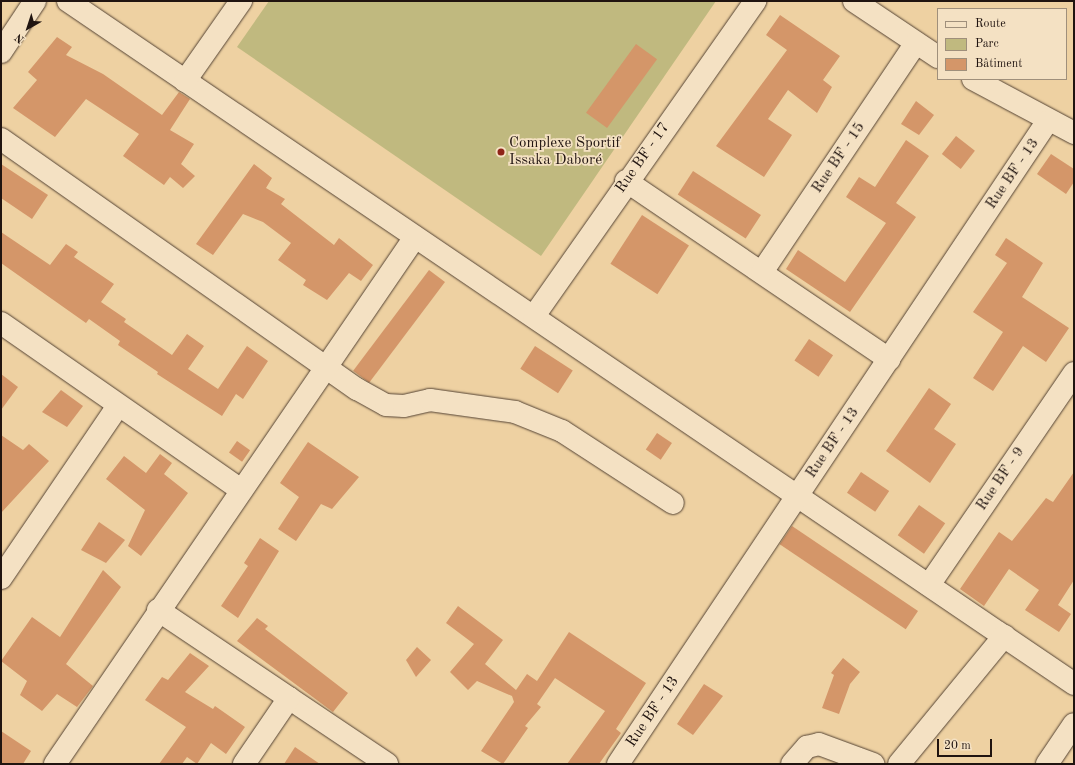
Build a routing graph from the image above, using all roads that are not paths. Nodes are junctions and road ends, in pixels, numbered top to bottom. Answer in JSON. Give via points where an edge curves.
{"nodes":[{"id":1,"x":35,"y":1,"type":"edge"},
{"id":2,"x":68,"y":1,"type":"edge"},
{"id":3,"x":241,"y":1,"type":"edge"},
{"id":4,"x":755,"y":1,"type":"edge"},
{"id":5,"x":854,"y":1,"type":"edge"},
{"id":6,"x":916,"y":44,"type":"junction"},
{"id":7,"x":1,"y":52,"type":"edge"},
{"id":8,"x":937,"y":56,"type":"edge"},
{"id":9,"x":975,"y":80,"type":"edge"},
{"id":10,"x":185,"y":81,"type":"junction"},
{"id":11,"x":1048,"y":122,"type":"junction"},
{"id":12,"x":1074,"y":133,"type":"edge"},
{"id":13,"x":1,"y":139,"type":"edge"},
{"id":14,"x":626,"y":181,"type":"junction"},
{"id":15,"x":415,"y":237,"type":"junction"},
{"id":16,"x":762,"y":272,"type":"junction"},
{"id":17,"x":534,"y":316,"type":"junction"},
{"id":18,"x":2,"y":327,"type":"edge"},
{"id":19,"x":889,"y":359,"type":"junction"},
{"id":20,"x":326,"y":366,"type":"junction"},
{"id":21,"x":1074,"y":373,"type":"edge"},
{"id":22,"x":118,"y":406,"type":"junction"},
{"id":23,"x":241,"y":490,"type":"junction"},
{"id":24,"x":797,"y":496,"type":"junction"},
{"id":25,"x":673,"y":503,"type":"dead end"},
{"id":26,"x":1,"y":578,"type":"edge"},
{"id":27,"x":928,"y":585,"type":"junction"},
{"id":28,"x":158,"y":610,"type":"junction"},
{"id":29,"x":1004,"y":636,"type":"junction"},
{"id":30,"x":1074,"y":684,"type":"edge"},
{"id":31,"x":289,"y":698,"type":"junction"},
{"id":32,"x":1074,"y":724,"type":"edge"},
{"id":33,"x":55,"y":764,"type":"edge"},
{"id":34,"x":244,"y":764,"type":"edge"},
{"id":35,"x":387,"y":764,"type":"edge"},
{"id":36,"x":618,"y":764,"type":"edge"},
{"id":37,"x":792,"y":764,"type":"edge"},
{"id":38,"x":873,"y":764,"type":"edge"},
{"id":39,"x":899,"y":764,"type":"edge"},
{"id":40,"x":1047,"y":764,"type":"edge"}],
"edges":[{"from":1,"to":7,"type":"street"},
{"from":2,"to":10,"type":"street"},
{"from":3,"to":10,"type":"street"},
{"from":4,"to":14,"type":"street","name":"Rue BF - 17"},
{"from":5,"to":6,"type":"street"},
{"from":6,"to":8,"type":"street"},
{"from":6,"to":16,"type":"street","name":"Rue BF - 15"},
{"from":9,"to":11,"type":"street"},
{"from":10,"to":15,"type":"street"},
{"from":11,"to":12,"type":"street"},
{"from":11,"to":19,"type":"street","name":"Rue BF - 13"},
{"from":13,"to":20,"type":"street"},
{"from":14,"to":16,"type":"street"},
{"from":14,"to":17,"type":"street","name":"Rue BF - 17"},
{"from":15,"to":17,"type":"street"},
{"from":15,"to":20,"type":"street"},
{"from":16,"to":19,"type":"street"},
{"from":17,"to":24,"type":"street"},
{"from":18,"to":22,"type":"street"},
{"from":19,"to":24,"type":"street","name":"Rue BF - 13"},
{"from":20,"to":23,"type":"street"},
{"from":20,"to":25,"type":"street","via":[[386,405],[404,406],[430,400],[515,412],[562,431]]},
{"from":21,"to":27,"type":"street","name":"Rue BF - 9"},
{"from":22,"to":23,"type":"street"},
{"from":22,"to":26,"type":"street"},
{"from":23,"to":28,"type":"street"},
{"from":24,"to":27,"type":"street"},
{"from":24,"to":36,"type":"street","name":"Rue BF - 13"},
{"from":27,"to":29,"type":"street"},
{"from":28,"to":31,"type":"street"},
{"from":28,"to":33,"type":"street"},
{"from":29,"to":30,"type":"street"},
{"from":29,"to":39,"type":"street"},
{"from":31,"to":34,"type":"street"},
{"from":31,"to":35,"type":"street"},
{"from":32,"to":40,"type":"street"},
{"from":37,"to":38,"type":"street","via":[[807,747],[819,744]]}]}
